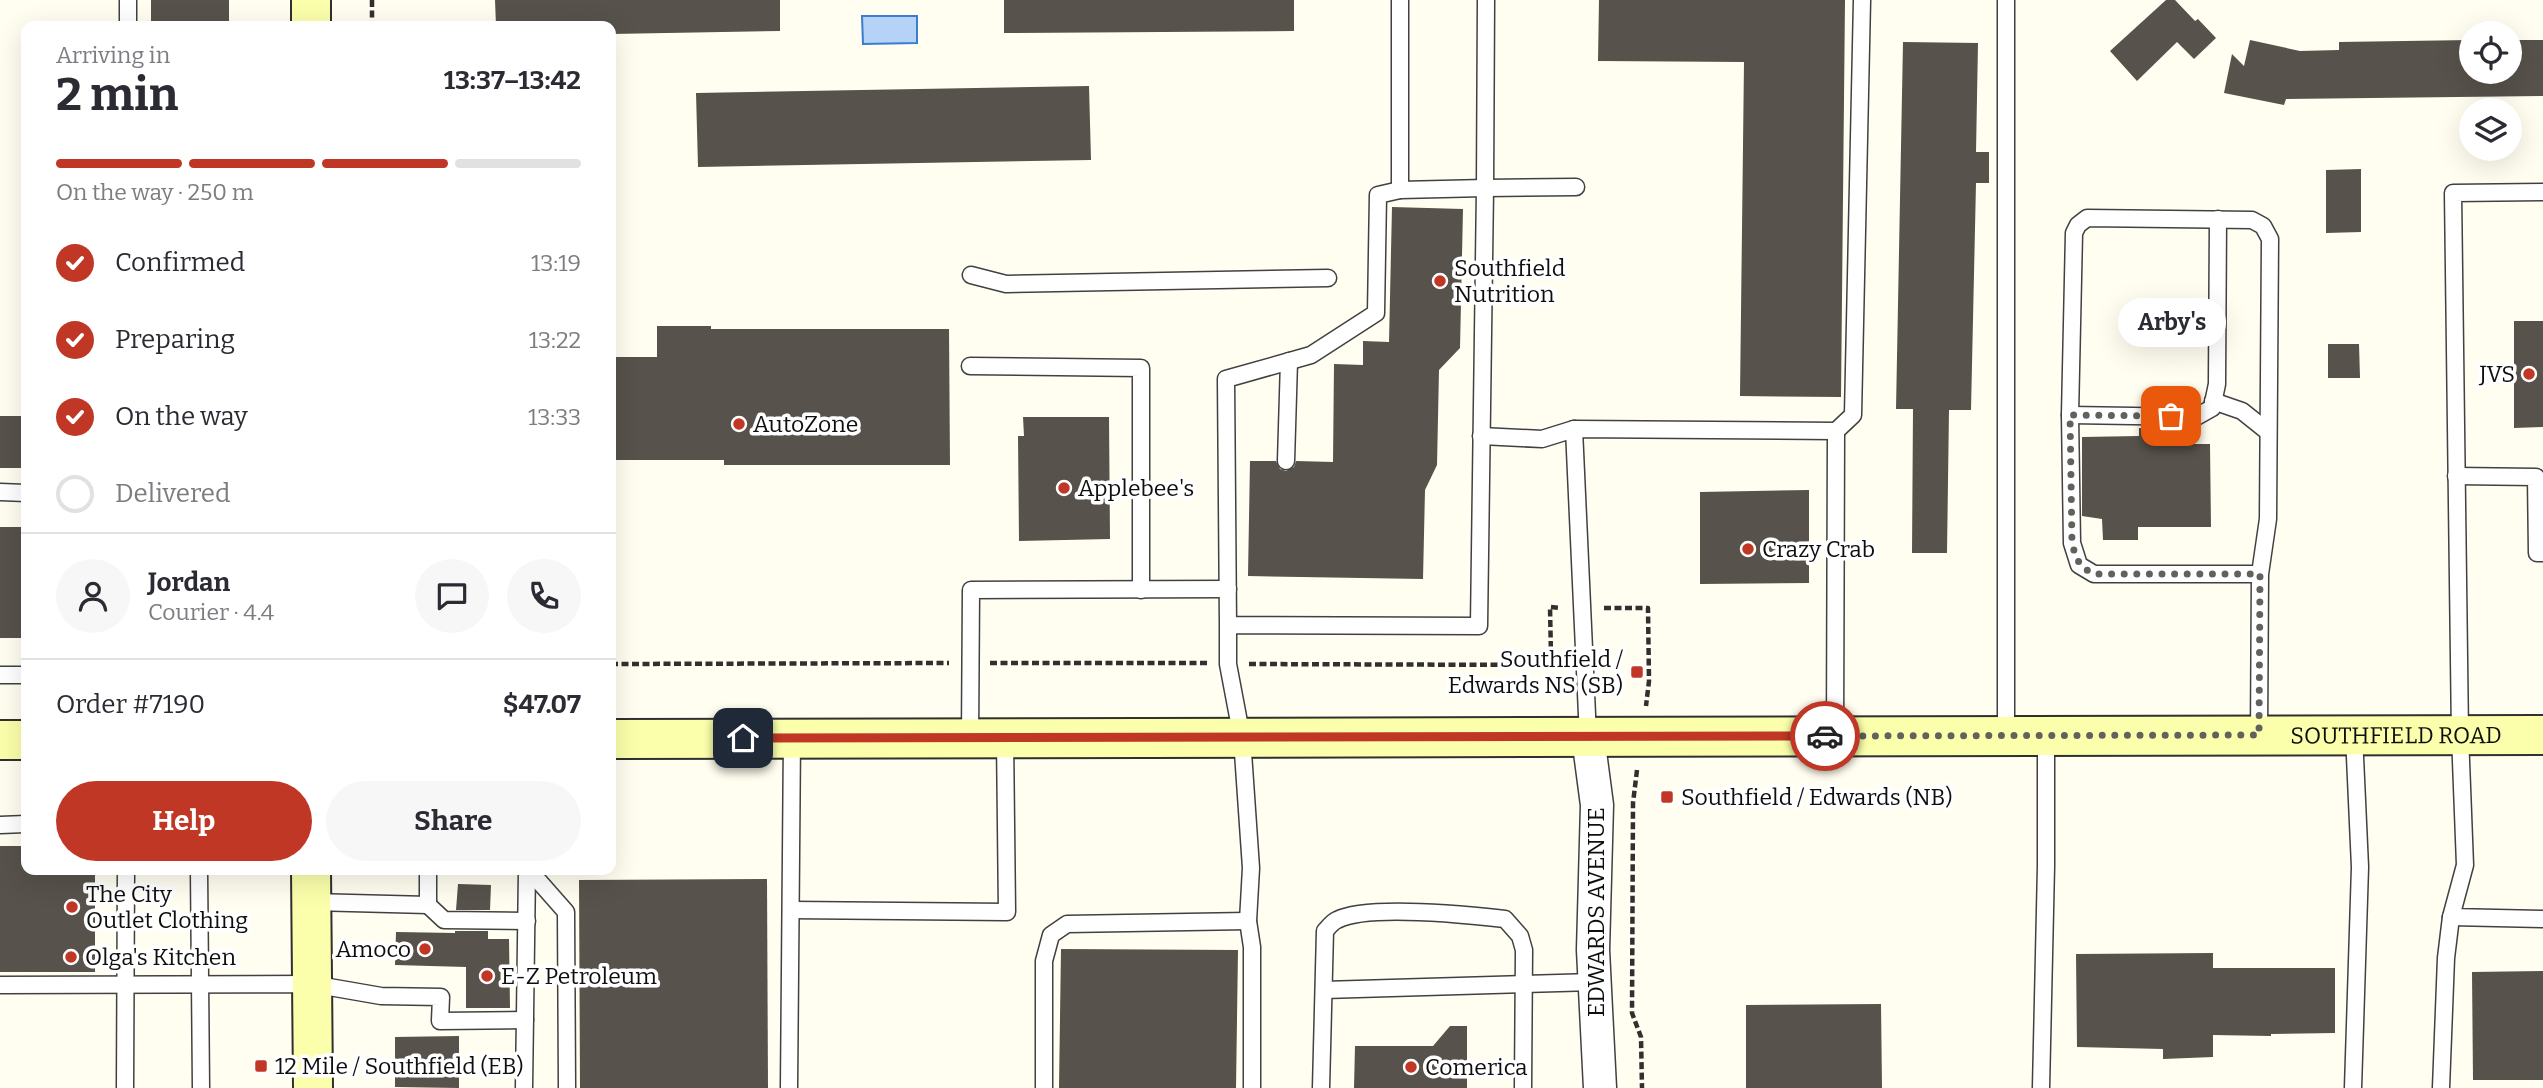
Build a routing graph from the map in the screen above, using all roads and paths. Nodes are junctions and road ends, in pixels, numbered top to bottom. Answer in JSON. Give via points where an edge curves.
{"nodes":[{"id":1,"x":128,"y":0,"type":"edge"},
{"id":2,"x":311,"y":0,"type":"edge"},
{"id":3,"x":372,"y":0,"type":"edge"},
{"id":4,"x":1400,"y":0,"type":"edge"},
{"id":5,"x":1486,"y":0,"type":"edge"},
{"id":6,"x":1862,"y":0,"type":"edge"},
{"id":7,"x":2006,"y":0,"type":"edge"},
{"id":8,"x":128,"y":21,"type":"edge"},
{"id":9,"x":311,"y":21,"type":"edge"},
{"id":10,"x":372,"y":21,"type":"edge"},
{"id":11,"x":1576,"y":187,"type":"dead end"},
{"id":12,"x":1485,"y":188,"type":"junction"},
{"id":13,"x":1400,"y":190,"type":"junction"},
{"id":14,"x":2543,"y":192,"type":"edge"},
{"id":15,"x":2218,"y":219,"type":"junction"},
{"id":16,"x":971,"y":275,"type":"dead end"},
{"id":17,"x":1328,"y":278,"type":"dead end"},
{"id":18,"x":1289,"y":361,"type":"junction"},
{"id":19,"x":970,"y":366,"type":"dead end"},
{"id":20,"x":2213,"y":401,"type":"junction"},
{"id":21,"x":2070,"y":415,"type":"junction"},
{"id":22,"x":1574,"y":429,"type":"junction"},
{"id":23,"x":1836,"y":431,"type":"junction"},
{"id":24,"x":2267,"y":431,"type":"junction"},
{"id":25,"x":1481,"y":436,"type":"junction"},
{"id":26,"x":1286,"y":461,"type":"dead end"},
{"id":27,"x":2456,"y":476,"type":"junction"},
{"id":28,"x":2540,"y":477,"type":"edge"},
{"id":29,"x":0,"y":492,"type":"edge"},
{"id":30,"x":21,"y":493,"type":"edge"},
{"id":31,"x":2543,"y":553,"type":"edge"},
{"id":32,"x":2260,"y":574,"type":"junction"},
{"id":33,"x":1228,"y":589,"type":"junction"},
{"id":34,"x":1141,"y":590,"type":"junction"},
{"id":35,"x":1555,"y":608,"type":"dead end"},
{"id":36,"x":1600,"y":608,"type":"dead end"},
{"id":37,"x":1228,"y":625,"type":"junction"},
{"id":38,"x":941,"y":663,"type":"dead end"},
{"id":39,"x":999,"y":663,"type":"dead end"},
{"id":40,"x":616,"y":664,"type":"edge"},
{"id":41,"x":1228,"y":664,"type":"junction"},
{"id":42,"x":0,"y":675,"type":"edge"},
{"id":43,"x":21,"y":675,"type":"edge"},
{"id":44,"x":1649,"y":681,"type":"dead end"},
{"id":45,"x":2543,"y":734,"type":"edge"},
{"id":46,"x":2046,"y":735,"type":"junction"},
{"id":47,"x":2259,"y":735,"type":"junction"},
{"id":48,"x":2354,"y":735,"type":"junction"},
{"id":49,"x":2460,"y":735,"type":"junction"},
{"id":50,"x":1835,"y":736,"type":"junction"},
{"id":51,"x":2006,"y":736,"type":"junction"},
{"id":52,"x":792,"y":737,"type":"junction"},
{"id":53,"x":1588,"y":737,"type":"junction"},
{"id":54,"x":988,"y":738,"type":"junction"},
{"id":55,"x":1242,"y":738,"type":"junction"},
{"id":56,"x":616,"y":739,"type":"edge"},
{"id":57,"x":0,"y":740,"type":"edge"},
{"id":58,"x":21,"y":740,"type":"edge"},
{"id":59,"x":1633,"y":803,"type":"dead end"},
{"id":60,"x":21,"y":824,"type":"edge"},
{"id":61,"x":0,"y":825,"type":"edge"},
{"id":62,"x":126,"y":875,"type":"edge"},
{"id":63,"x":199,"y":875,"type":"edge"},
{"id":64,"x":428,"y":875,"type":"edge"},
{"id":65,"x":528,"y":875,"type":"edge"},
{"id":66,"x":533,"y":875,"type":"edge"},
{"id":67,"x":312,"y":886,"type":"edge"},
{"id":68,"x":428,"y":905,"type":"junction"},
{"id":69,"x":791,"y":910,"type":"junction"},
{"id":70,"x":2451,"y":917,"type":"junction"},
{"id":71,"x":2543,"y":919,"type":"edge"},
{"id":72,"x":527,"y":921,"type":"junction"},
{"id":73,"x":1248,"y":921,"type":"junction"},
{"id":74,"x":1594,"y":982,"type":"junction"},
{"id":75,"x":127,"y":984,"type":"junction"},
{"id":76,"x":201,"y":984,"type":"junction"},
{"id":77,"x":312,"y":984,"type":"junction"},
{"id":78,"x":0,"y":985,"type":"edge"},
{"id":79,"x":1524,"y":985,"type":"junction"},
{"id":80,"x":1324,"y":990,"type":"junction"},
{"id":81,"x":525,"y":1020,"type":"junction"},
{"id":82,"x":125,"y":1088,"type":"edge"},
{"id":83,"x":201,"y":1088,"type":"edge"},
{"id":84,"x":313,"y":1088,"type":"edge"},
{"id":85,"x":524,"y":1088,"type":"edge"},
{"id":86,"x":567,"y":1088,"type":"edge"},
{"id":87,"x":789,"y":1088,"type":"edge"},
{"id":88,"x":1044,"y":1088,"type":"edge"},
{"id":89,"x":1252,"y":1088,"type":"edge"},
{"id":90,"x":1321,"y":1088,"type":"edge"},
{"id":91,"x":1523,"y":1088,"type":"edge"},
{"id":92,"x":1600,"y":1088,"type":"edge"},
{"id":93,"x":1642,"y":1088,"type":"edge"},
{"id":94,"x":2041,"y":1088,"type":"edge"},
{"id":95,"x":2353,"y":1088,"type":"edge"},
{"id":96,"x":2441,"y":1088,"type":"edge"}],
"edges":[{"from":1,"to":8,"type":"lane"},
{"from":2,"to":9,"type":"main road"},
{"from":3,"to":10,"type":"path"},
{"from":4,"to":13,"type":"lane"},
{"from":5,"to":12,"type":"lane"},
{"from":6,"to":23,"type":"lane","via":[[1853,415]]},
{"from":7,"to":51,"type":"lane"},
{"from":11,"to":12,"type":"lane"},
{"from":12,"to":13,"type":"lane"},
{"from":12,"to":25,"type":"lane"},
{"from":13,"to":18,"type":"lane","via":[[1378,195],[1376,313],[1311,355]]},
{"from":14,"to":27,"type":"lane","via":[[2453,192]]},
{"from":15,"to":20,"type":"lane","via":[[2217,384]]},
{"from":15,"to":21,"type":"lane","via":[[2087,218],[2078,225],[2074,233]]},
{"from":15,"to":24,"type":"lane","via":[[2252,220],[2263,226],[2270,239]]},
{"from":16,"to":17,"type":"lane","via":[[1006,284]]},
{"from":18,"to":26,"type":"lane"},
{"from":18,"to":33,"type":"lane","via":[[1226,379]]},
{"from":19,"to":34,"type":"lane","via":[[1141,368]]},
{"from":20,"to":21,"type":"lane","via":[[2212,408],[2196,417]]},
{"from":20,"to":24,"type":"lane","via":[[2242,411]]},
{"from":21,"to":32,"type":"lane","via":[[2072,543],[2084,570],[2094,574]]},
{"from":22,"to":23,"type":"lane"},
{"from":22,"to":25,"type":"lane","via":[[1542,439]]},
{"from":22,"to":53,"type":"lane"},
{"from":23,"to":50,"type":"lane"},
{"from":24,"to":32,"type":"lane","via":[[2267,519]]},
{"from":25,"to":37,"type":"lane","via":[[1479,626]]},
{"from":27,"to":28,"type":"lane"},
{"from":27,"to":49,"type":"lane"},
{"from":28,"to":31,"type":"lane","via":[[2537,553]]},
{"from":29,"to":30,"type":"lane"},
{"from":32,"to":47,"type":"lane"},
{"from":33,"to":34,"type":"lane"},
{"from":33,"to":37,"type":"lane"},
{"from":34,"to":54,"type":"lane","via":[[971,590]]},
{"from":35,"to":41,"type":"path","via":[[1550,607],[1548,663]]},
{"from":36,"to":44,"type":"path","via":[[1648,608]]},
{"from":37,"to":41,"type":"lane"},
{"from":38,"to":40,"type":"path"},
{"from":39,"to":41,"type":"path"},
{"from":41,"to":55,"type":"lane"},
{"from":42,"to":43,"type":"lane"},
{"from":45,"to":49,"type":"main road","name":"SOUTHFIELD ROAD"},
{"from":46,"to":47,"type":"main road","name":"SOUTHFIELD ROAD"},
{"from":46,"to":51,"type":"main road","name":"SOUTHFIELD ROAD"},
{"from":46,"to":94,"type":"lane"},
{"from":47,"to":48,"type":"main road","name":"SOUTHFIELD ROAD"},
{"from":48,"to":49,"type":"main road","name":"SOUTHFIELD ROAD"},
{"from":48,"to":95,"type":"lane","via":[[2360,867]]},
{"from":49,"to":70,"type":"lane","via":[[2465,865]]},
{"from":50,"to":51,"type":"main road","name":"SOUTHFIELD ROAD"},
{"from":50,"to":53,"type":"main road","name":"SOUTHFIELD ROAD"},
{"from":52,"to":54,"type":"main road","name":"SOUTHFIELD ROAD"},
{"from":52,"to":56,"type":"main road","name":"SOUTHFIELD ROAD"},
{"from":52,"to":69,"type":"lane"},
{"from":53,"to":55,"type":"main road","name":"SOUTHFIELD ROAD"},
{"from":53,"to":74,"type":"street","name":"EDWARDS AVENUE","via":[[1597,805]]},
{"from":54,"to":55,"type":"main road","name":"SOUTHFIELD ROAD"},
{"from":54,"to":69,"type":"lane","via":[[1007,912]]},
{"from":55,"to":73,"type":"lane","via":[[1251,868]]},
{"from":57,"to":58,"type":"main road"},
{"from":59,"to":93,"type":"path","via":[[1632,1013],[1641,1037]]},
{"from":60,"to":61,"type":"lane"},
{"from":62,"to":75,"type":"lane"},
{"from":63,"to":76,"type":"lane"},
{"from":64,"to":68,"type":"lane"},
{"from":65,"to":72,"type":"lane"},
{"from":66,"to":86,"type":"lane","via":[[566,912]]},
{"from":67,"to":68,"type":"lane"},
{"from":67,"to":77,"type":"main road"},
{"from":68,"to":72,"type":"lane","via":[[444,919]]},
{"from":69,"to":87,"type":"lane"},
{"from":70,"to":71,"type":"lane"},
{"from":70,"to":96,"type":"lane"},
{"from":72,"to":81,"type":"lane"},
{"from":73,"to":88,"type":"lane","via":[[1067,924],[1051,935],[1044,961]]},
{"from":73,"to":89,"type":"lane"},
{"from":74,"to":79,"type":"lane"},
{"from":74,"to":92,"type":"street","name":"EDWARDS AVENUE"},
{"from":75,"to":76,"type":"lane"},
{"from":75,"to":78,"type":"lane"},
{"from":75,"to":82,"type":"lane"},
{"from":76,"to":77,"type":"lane"},
{"from":76,"to":83,"type":"lane"},
{"from":77,"to":81,"type":"lane","via":[[381,996],[441,997],[440,1021]]},
{"from":77,"to":84,"type":"main road"},
{"from":79,"to":80,"type":"lane"},
{"from":79,"to":80,"type":"lane","via":[[1520,936],[1505,919],[1453,913],[1373,913],[1335,920],[1325,931]]},
{"from":79,"to":91,"type":"lane"},
{"from":80,"to":90,"type":"lane"},
{"from":81,"to":85,"type":"lane"}]}
